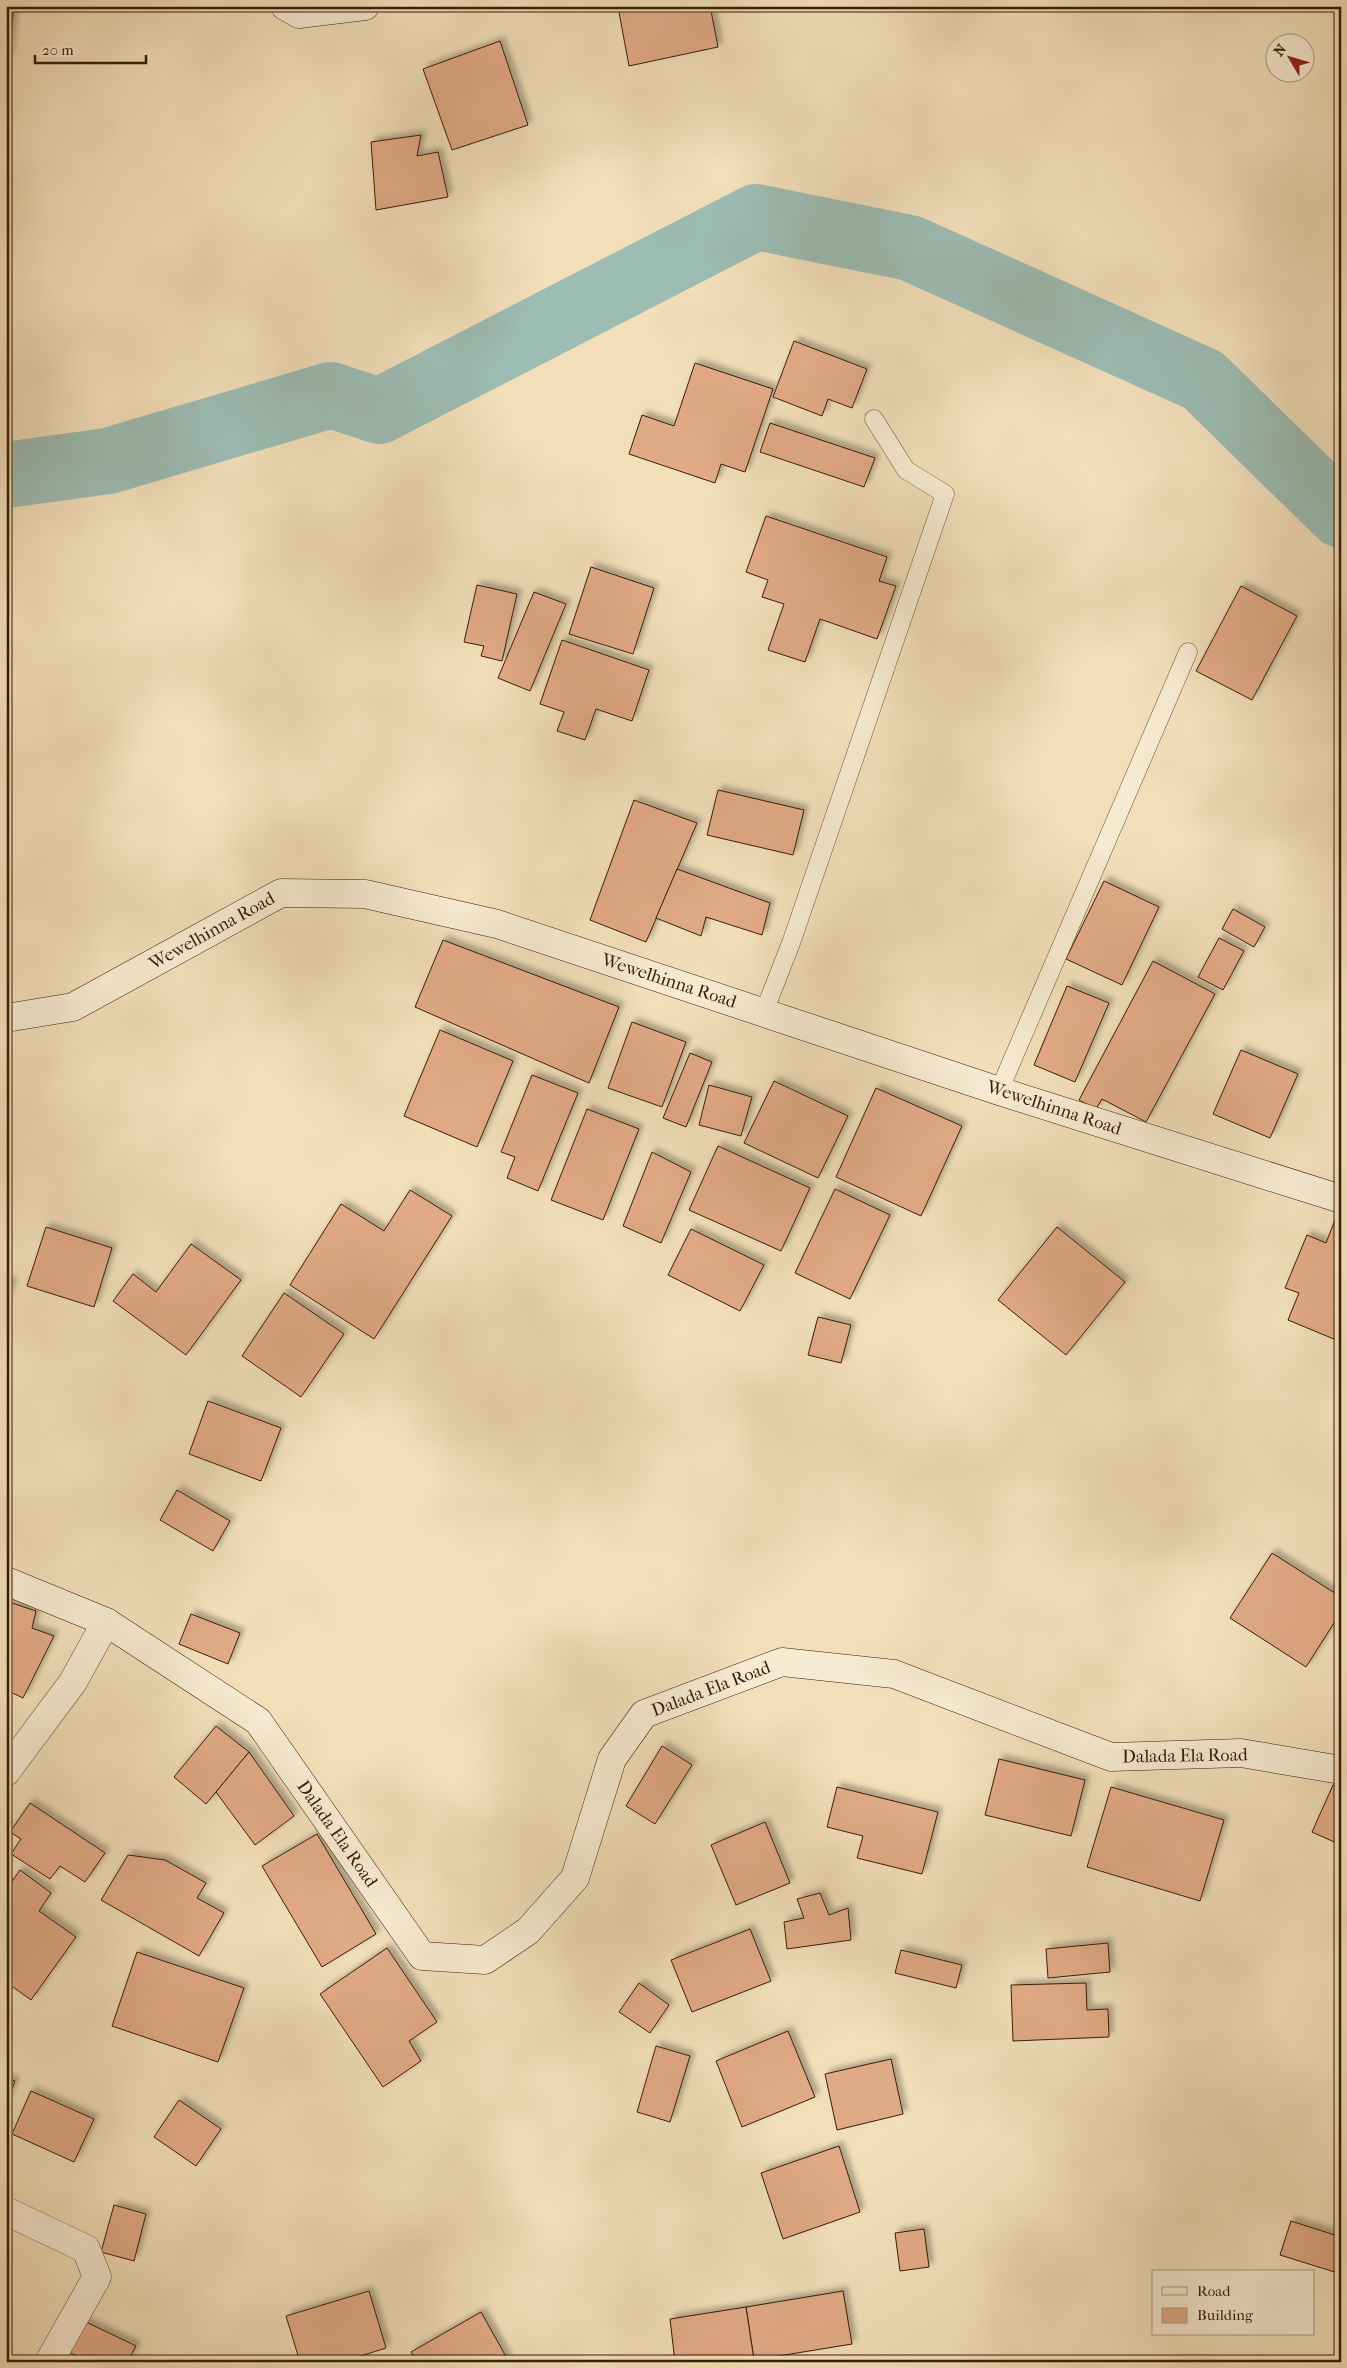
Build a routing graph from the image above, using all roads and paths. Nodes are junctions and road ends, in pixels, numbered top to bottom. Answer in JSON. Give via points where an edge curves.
{"nodes":[{"id":1,"x":285,"y":6,"type":"edge"},
{"id":2,"x":365,"y":6,"type":"edge"},
{"id":3,"x":874,"y":419,"type":"dead end"},
{"id":4,"x":1188,"y":652,"type":"dead end"},
{"id":5,"x":764,"y":1012,"type":"junction"},
{"id":6,"x":6,"y":1018,"type":"edge"},
{"id":7,"x":999,"y":1091,"type":"junction"},
{"id":8,"x":1341,"y":1199,"type":"edge"},
{"id":9,"x":6,"y":1581,"type":"edge"},
{"id":10,"x":106,"y":1622,"type":"junction"},
{"id":11,"x":1341,"y":1770,"type":"edge"},
{"id":12,"x":6,"y":1772,"type":"edge"},
{"id":13,"x":6,"y":2211,"type":"edge"},
{"id":14,"x":49,"y":2362,"type":"edge"}],
"edges":[{"from":1,"to":2,"type":"street","via":[[299,14]]},
{"from":3,"to":5,"type":"lane","via":[[906,470],[945,494],[791,943]]},
{"from":4,"to":7,"type":"lane"},
{"from":5,"to":6,"type":"street","name":"Wewelhinna Road","via":[[497,924],[365,894],[281,893],[73,1007]]},
{"from":5,"to":7,"type":"street","name":"Wewelhinna Road"},
{"from":7,"to":8,"type":"street","name":"Wewelhinna Road"},
{"from":9,"to":10,"type":"street","name":"Dalada Ela Road"},
{"from":10,"to":11,"type":"street","name":"Dalada Ela Road","via":[[258,1720],[422,1956],[485,1960],[528,1931],[575,1878],[612,1759],[644,1714],[782,1662],[894,1674],[1111,1757],[1241,1753]]},
{"from":10,"to":12,"type":"street","via":[[73,1682]]},
{"from":13,"to":14,"type":"street","via":[[86,2249],[97,2277]]}]}
